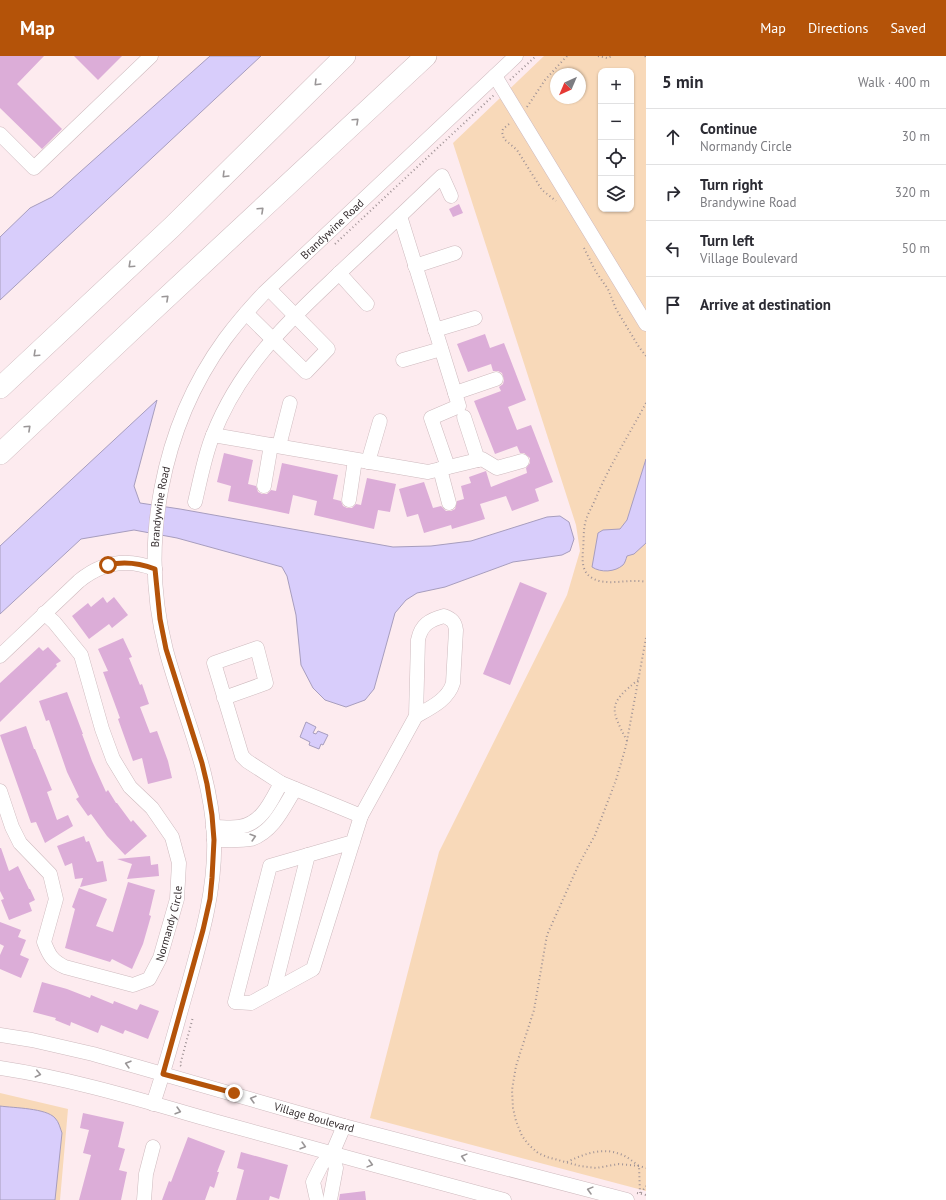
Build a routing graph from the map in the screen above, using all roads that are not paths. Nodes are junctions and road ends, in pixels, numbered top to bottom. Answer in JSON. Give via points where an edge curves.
{"nodes":[{"id":1,"x":151,"y":56,"type":"edge"},
{"id":2,"x":345,"y":56,"type":"edge"},
{"id":3,"x":426,"y":56,"type":"edge"},
{"id":4,"x":516,"y":56,"type":"edge"},
{"id":5,"x":498,"y":82,"type":"junction"},
{"id":6,"x":0,"y":134,"type":"edge"},
{"id":7,"x":451,"y":196,"type":"dead end"},
{"id":8,"x":400,"y":216,"type":"junction"},
{"id":9,"x":455,"y":253,"type":"dead end"},
{"id":10,"x":416,"y":266,"type":"junction"},
{"id":11,"x":339,"y":273,"type":"junction"},
{"id":12,"x":268,"y":289,"type":"junction"},
{"id":13,"x":367,"y":304,"type":"dead end"},
{"id":14,"x":246,"y":313,"type":"junction"},
{"id":15,"x":295,"y":315,"type":"junction"},
{"id":16,"x":475,"y":318,"type":"dead end"},
{"id":17,"x":646,"y":324,"type":"edge"},
{"id":18,"x":435,"y":330,"type":"junction"},
{"id":19,"x":272,"y":339,"type":"junction"},
{"id":20,"x":441,"y":349,"type":"junction"},
{"id":21,"x":403,"y":360,"type":"dead end"},
{"id":22,"x":496,"y":379,"type":"dead end"},
{"id":23,"x":0,"y":388,"type":"edge"},
{"id":24,"x":455,"y":393,"type":"junction"},
{"id":25,"x":290,"y":403,"type":"dead end"},
{"id":26,"x":464,"y":417,"type":"dead end"},
{"id":27,"x":380,"y":421,"type":"dead end"},
{"id":28,"x":213,"y":435,"type":"junction"},
{"id":29,"x":275,"y":446,"type":"junction"},
{"id":30,"x":0,"y":454,"type":"edge"},
{"id":31,"x":478,"y":460,"type":"junction"},
{"id":32,"x":362,"y":461,"type":"junction"},
{"id":33,"x":522,"y":461,"type":"dead end"},
{"id":34,"x":444,"y":468,"type":"junction"},
{"id":35,"x":264,"y":486,"type":"dead end"},
{"id":36,"x":349,"y":500,"type":"dead end"},
{"id":37,"x":195,"y":502,"type":"dead end"},
{"id":38,"x":449,"y":503,"type":"dead end"},
{"id":39,"x":155,"y":569,"type":"junction"},
{"id":40,"x":44,"y":613,"type":"junction"},
{"id":41,"x":0,"y":656,"type":"edge"},
{"id":42,"x":224,"y":698,"type":"dead end"},
{"id":43,"x":416,"y":716,"type":"junction"},
{"id":44,"x":281,"y":783,"type":"junction"},
{"id":45,"x":295,"y":789,"type":"junction"},
{"id":46,"x":0,"y":791,"type":"edge"},
{"id":47,"x":362,"y":816,"type":"junction"},
{"id":48,"x":214,"y":834,"type":"junction"},
{"id":49,"x":353,"y":842,"type":"junction"},
{"id":50,"x":308,"y":855,"type":"junction"},
{"id":51,"x":274,"y":990,"type":"junction"},
{"id":52,"x":0,"y":1035,"type":"edge"},
{"id":53,"x":0,"y":1068,"type":"edge"},
{"id":54,"x":163,"y":1074,"type":"junction"},
{"id":55,"x":153,"y":1104,"type":"junction"},
{"id":56,"x":344,"y":1126,"type":"junction"},
{"id":57,"x":153,"y":1147,"type":"dead end"},
{"id":58,"x":332,"y":1154,"type":"junction"},
{"id":59,"x":633,"y":1195,"type":"edge"},
{"id":60,"x":144,"y":1200,"type":"edge"},
{"id":61,"x":317,"y":1200,"type":"edge"},
{"id":62,"x":330,"y":1200,"type":"edge"},
{"id":63,"x":504,"y":1200,"type":"edge"}],
"edges":[{"from":1,"to":6,"type":"street","via":[[34,168]]},
{"from":2,"to":23,"type":"highway","one_way":true,"via":[[172,227]]},
{"from":30,"to":3,"type":"highway","one_way":true},
{"from":4,"to":5,"type":"street","name":"Brandywine Road"},
{"from":5,"to":12,"type":"street","name":"Brandywine Road"},
{"from":5,"to":17,"type":"street"},
{"from":7,"to":8,"type":"street","via":[[442,176]]},
{"from":8,"to":10,"type":"street"},
{"from":8,"to":11,"type":"street"},
{"from":9,"to":10,"type":"street"},
{"from":10,"to":18,"type":"street"},
{"from":11,"to":13,"type":"street"},
{"from":11,"to":15,"type":"street"},
{"from":12,"to":14,"type":"street","name":"Brandywine Road"},
{"from":12,"to":15,"type":"street"},
{"from":14,"to":19,"type":"street"},
{"from":14,"to":39,"type":"street","name":"Brandywine Road","via":[[208,367],[181,422],[158,505]]},
{"from":15,"to":19,"type":"street"},
{"from":15,"to":19,"type":"street","via":[[328,349],[306,372]]},
{"from":16,"to":18,"type":"street"},
{"from":18,"to":20,"type":"street"},
{"from":19,"to":28,"type":"street","via":[[233,392]]},
{"from":20,"to":21,"type":"street"},
{"from":20,"to":24,"type":"street"},
{"from":22,"to":24,"type":"street"},
{"from":24,"to":34,"type":"street","via":[[459,406],[431,418]]},
{"from":25,"to":29,"type":"street"},
{"from":26,"to":31,"type":"street"},
{"from":27,"to":32,"type":"street"},
{"from":28,"to":29,"type":"street"},
{"from":28,"to":37,"type":"street"},
{"from":29,"to":32,"type":"street"},
{"from":29,"to":35,"type":"street"},
{"from":31,"to":33,"type":"street","via":[[482,459],[497,468]]},
{"from":31,"to":34,"type":"street"},
{"from":32,"to":34,"type":"street","via":[[428,472]]},
{"from":32,"to":36,"type":"street"},
{"from":34,"to":38,"type":"street"},
{"from":39,"to":40,"type":"street","via":[[124,562],[100,567],[82,578]]},
{"from":39,"to":48,"type":"street","name":"Brandywine Road","via":[[166,649],[202,763]]},
{"from":40,"to":41,"type":"street"},
{"from":40,"to":46,"type":"street","name":"Normandy Circle","via":[[81,655],[113,759],[130,787],[152,808],[172,837],[179,863],[178,900],[160,958],[149,979],[133,985],[65,967],[56,963],[50,956],[44,942],[56,899],[50,874],[20,843]]},
{"from":42,"to":44,"type":"street","via":[[242,756]]},
{"from":43,"to":43,"type":"street","via":[[448,695],[453,683],[456,630],[452,620],[444,616],[427,624],[420,631]]},
{"from":43,"to":47,"type":"street"},
{"from":44,"to":45,"type":"street"},
{"from":44,"to":48,"type":"street","via":[[258,820]]},
{"from":45,"to":47,"type":"street"},
{"from":48,"to":45,"type":"street","one_way":true,"via":[[250,839],[261,834],[270,827]]},
{"from":47,"to":49,"type":"street"},
{"from":48,"to":54,"type":"street","name":"Brandywine Road","via":[[210,899]]},
{"from":49,"to":50,"type":"street"},
{"from":49,"to":51,"type":"street","via":[[313,969]]},
{"from":50,"to":51,"type":"street"},
{"from":50,"to":51,"type":"street","via":[[270,866],[235,1002],[251,1003]]},
{"from":54,"to":52,"type":"street","name":"Village Boulevard","one_way":true,"via":[[93,1054]]},
{"from":53,"to":55,"type":"street","one_way":true,"via":[[85,1085]]},
{"from":54,"to":55,"type":"street","name":"Brandywine Road"},
{"from":56,"to":54,"type":"street","name":"Village Boulevard","one_way":true},
{"from":55,"to":58,"type":"street","one_way":true},
{"from":56,"to":58,"type":"street"},
{"from":59,"to":56,"type":"street","name":"Village Boulevard","one_way":true},
{"from":57,"to":60,"type":"street","via":[[146,1174]]},
{"from":58,"to":61,"type":"street","via":[[322,1164],[313,1182]]},
{"from":58,"to":62,"type":"street","via":[[336,1168]]},
{"from":58,"to":63,"type":"street","one_way":true}]}
